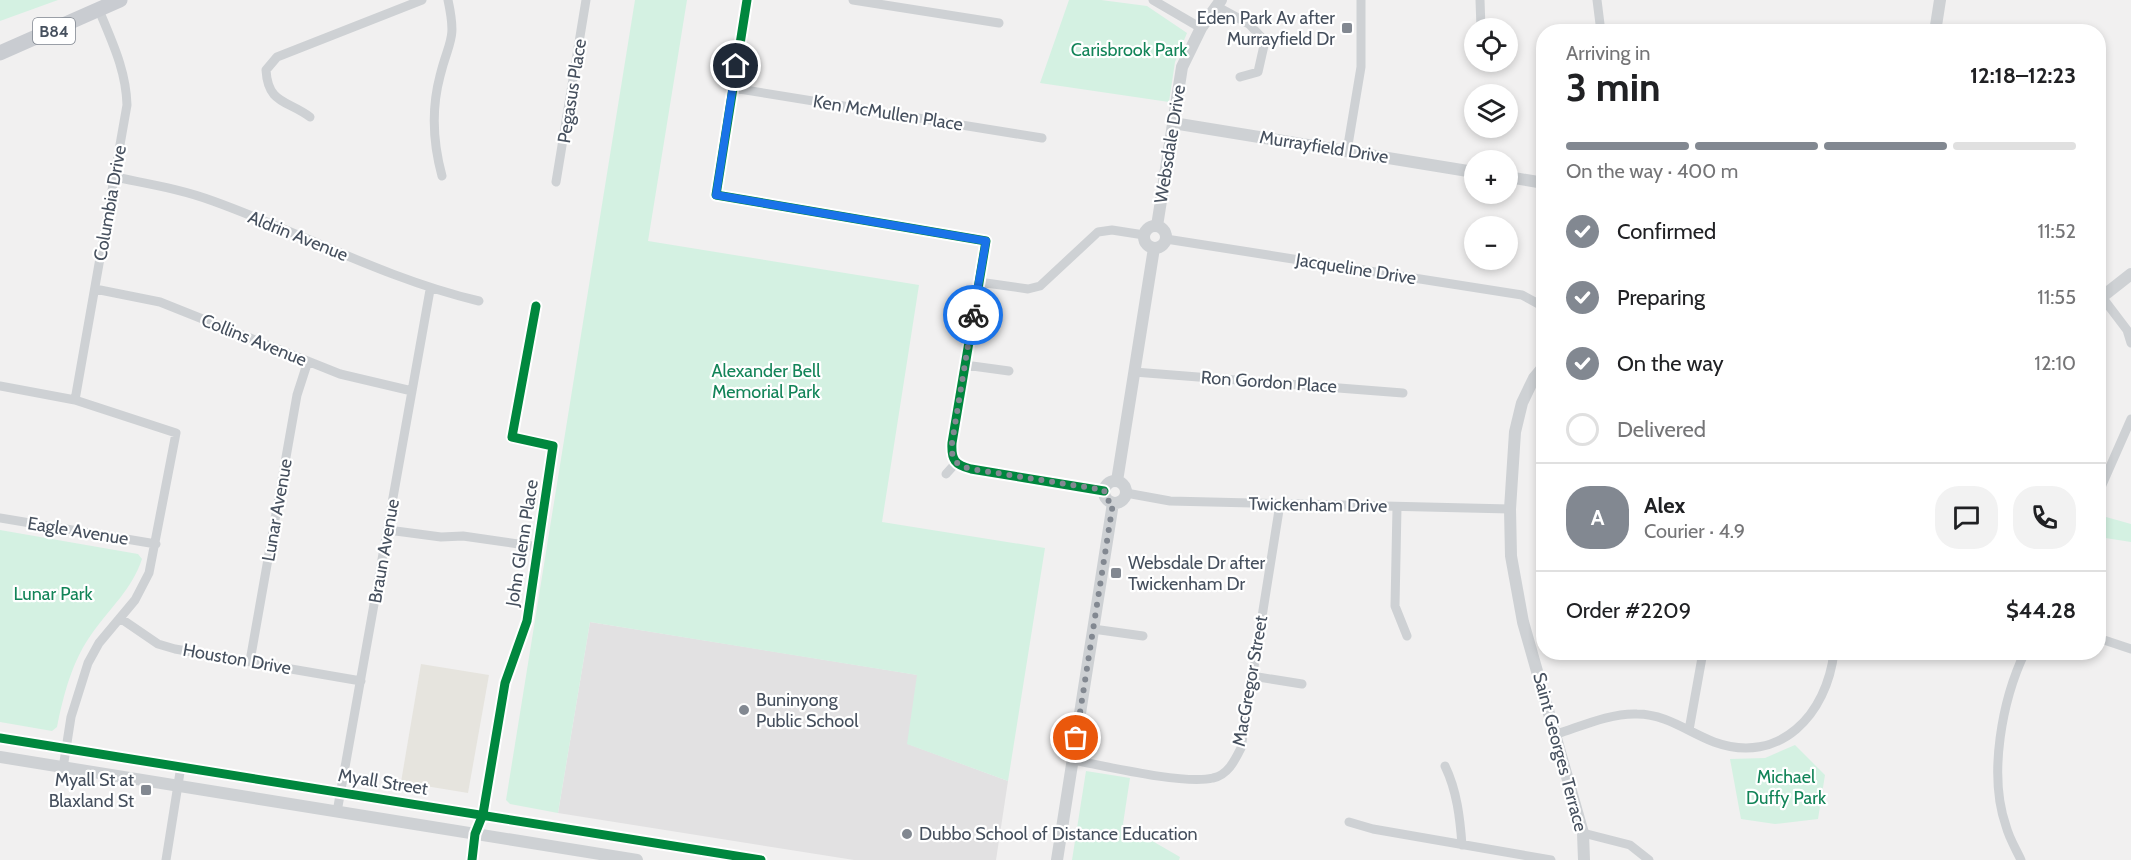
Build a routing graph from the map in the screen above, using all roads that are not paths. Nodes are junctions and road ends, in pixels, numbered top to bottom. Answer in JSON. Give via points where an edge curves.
{"nodes":[{"id":1,"x":120,"y":0,"type":"edge"},
{"id":2,"x":422,"y":0,"type":"edge"},
{"id":3,"x":448,"y":0,"type":"edge"},
{"id":4,"x":586,"y":0,"type":"edge"},
{"id":5,"x":747,"y":0,"type":"edge"},
{"id":6,"x":853,"y":0,"type":"edge"},
{"id":7,"x":1153,"y":0,"type":"edge"},
{"id":8,"x":1360,"y":0,"type":"edge"},
{"id":9,"x":1480,"y":0,"type":"edge"},
{"id":10,"x":1597,"y":0,"type":"edge"},
{"id":11,"x":1940,"y":0,"type":"edge"},
{"id":12,"x":1218,"y":3,"type":"edge"},
{"id":13,"x":99,"y":10,"type":"junction"},
{"id":14,"x":1481,"y":18,"type":"edge"},
{"id":15,"x":999,"y":23,"type":"dead end"},
{"id":16,"x":1599,"y":24,"type":"edge"},
{"id":17,"x":1936,"y":24,"type":"edge"},
{"id":18,"x":1201,"y":28,"type":"junction"},
{"id":19,"x":3,"y":54,"type":"edge"},
{"id":20,"x":1240,"y":77,"type":"dead end"},
{"id":21,"x":733,"y":88,"type":"junction"},
{"id":22,"x":310,"y":117,"type":"dead end"},
{"id":23,"x":1173,"y":123,"type":"junction"},
{"id":24,"x":1042,"y":138,"type":"dead end"},
{"id":25,"x":1347,"y":151,"type":"junction"},
{"id":26,"x":1464,"y":170,"type":"edge"},
{"id":27,"x":442,"y":176,"type":"dead end"},
{"id":28,"x":115,"y":177,"type":"junction"},
{"id":29,"x":1518,"y":179,"type":"edge"},
{"id":30,"x":556,"y":182,"type":"dead end"},
{"id":31,"x":1536,"y":182,"type":"edge"},
{"id":32,"x":1157,"y":226,"type":"junction"},
{"id":33,"x":1144,"y":235,"type":"junction"},
{"id":34,"x":1166,"y":239,"type":"junction"},
{"id":35,"x":1154,"y":248,"type":"junction"},
{"id":36,"x":2131,"y":274,"type":"edge"},
{"id":37,"x":979,"y":282,"type":"junction"},
{"id":38,"x":95,"y":289,"type":"junction"},
{"id":39,"x":430,"y":290,"type":"junction"},
{"id":40,"x":2106,"y":294,"type":"edge"},
{"id":41,"x":479,"y":301,"type":"dead end"},
{"id":42,"x":1536,"y":303,"type":"edge"},
{"id":43,"x":536,"y":306,"type":"dead end"},
{"id":44,"x":2106,"y":306,"type":"edge"},
{"id":45,"x":2131,"y":343,"type":"edge"},
{"id":46,"x":308,"y":361,"type":"junction"},
{"id":47,"x":965,"y":365,"type":"junction"},
{"id":48,"x":1009,"y":371,"type":"dead end"},
{"id":49,"x":1134,"y":372,"type":"junction"},
{"id":50,"x":1536,"y":376,"type":"edge"},
{"id":51,"x":0,"y":386,"type":"edge"},
{"id":52,"x":412,"y":391,"type":"junction"},
{"id":53,"x":1403,"y":393,"type":"dead end"},
{"id":54,"x":75,"y":400,"type":"junction"},
{"id":55,"x":2131,"y":419,"type":"edge"},
{"id":56,"x":955,"y":464,"type":"junction"},
{"id":57,"x":946,"y":474,"type":"dead end"},
{"id":58,"x":2106,"y":476,"type":"edge"},
{"id":59,"x":1117,"y":481,"type":"junction"},
{"id":60,"x":1104,"y":490,"type":"junction"},
{"id":61,"x":1126,"y":493,"type":"junction"},
{"id":62,"x":1113,"y":503,"type":"junction"},
{"id":63,"x":1280,"y":504,"type":"junction"},
{"id":64,"x":1397,"y":507,"type":"junction"},
{"id":65,"x":1510,"y":509,"type":"junction"},
{"id":66,"x":0,"y":518,"type":"edge"},
{"id":67,"x":388,"y":530,"type":"junction"},
{"id":68,"x":156,"y":544,"type":"junction"},
{"id":69,"x":539,"y":548,"type":"junction"},
{"id":70,"x":120,"y":618,"type":"junction"},
{"id":71,"x":1094,"y":629,"type":"junction"},
{"id":72,"x":1143,"y":636,"type":"dead end"},
{"id":73,"x":1407,"y":636,"type":"dead end"},
{"id":74,"x":2106,"y":641,"type":"edge"},
{"id":75,"x":2131,"y":649,"type":"edge"},
{"id":76,"x":1702,"y":660,"type":"edge"},
{"id":77,"x":1832,"y":660,"type":"edge"},
{"id":78,"x":2022,"y":660,"type":"edge"},
{"id":79,"x":250,"y":661,"type":"junction"},
{"id":80,"x":1252,"y":676,"type":"junction"},
{"id":81,"x":361,"y":681,"type":"junction"},
{"id":82,"x":1302,"y":684,"type":"dead end"},
{"id":83,"x":1689,"y":730,"type":"junction"},
{"id":84,"x":1557,"y":734,"type":"junction"},
{"id":85,"x":0,"y":738,"type":"edge"},
{"id":86,"x":66,"y":748,"type":"junction"},
{"id":87,"x":0,"y":757,"type":"edge"},
{"id":88,"x":1073,"y":760,"type":"junction"},
{"id":89,"x":181,"y":766,"type":"junction"},
{"id":90,"x":1445,"y":766,"type":"dead end"},
{"id":91,"x":63,"y":768,"type":"junction"},
{"id":92,"x":178,"y":786,"type":"junction"},
{"id":93,"x":341,"y":791,"type":"junction"},
{"id":94,"x":337,"y":812,"type":"junction"},
{"id":95,"x":483,"y":814,"type":"junction"},
{"id":96,"x":1349,"y":822,"type":"dead end"},
{"id":97,"x":1583,"y":833,"type":"junction"},
{"id":98,"x":475,"y":834,"type":"junction"},
{"id":99,"x":1462,"y":845,"type":"junction"},
{"id":100,"x":166,"y":860,"type":"edge"},
{"id":101,"x":472,"y":860,"type":"edge"},
{"id":102,"x":638,"y":860,"type":"edge"},
{"id":103,"x":761,"y":860,"type":"edge"},
{"id":104,"x":1057,"y":860,"type":"edge"},
{"id":105,"x":1551,"y":860,"type":"edge"},
{"id":106,"x":1584,"y":860,"type":"edge"},
{"id":107,"x":1649,"y":860,"type":"edge"},
{"id":108,"x":2021,"y":860,"type":"edge"}],
"edges":[{"from":1,"to":13,"type":"main road","number":"B84"},
{"from":2,"to":22,"type":"street","via":[[277,57],[266,70],[270,91]]},
{"from":3,"to":27,"type":"street","via":[[454,27],[434,103],[433,132]]},
{"from":4,"to":30,"type":"street","name":"Pegasus Place"},
{"from":5,"to":21,"type":"street"},
{"from":6,"to":15,"type":"street"},
{"from":7,"to":18,"type":"street"},
{"from":8,"to":25,"type":"street","via":[[1361,67]]},
{"from":9,"to":14,"type":"street"},
{"from":10,"to":16,"type":"street"},
{"from":11,"to":17,"type":"street"},
{"from":12,"to":18,"type":"street","name":"Websdale Drive"},
{"from":12,"to":20,"type":"street","via":[[1249,24],[1265,41],[1258,72]]},
{"from":13,"to":19,"type":"main road","number":"B84"},
{"from":13,"to":28,"type":"street","name":"Columbia Drive","via":[[126,84],[127,105]]},
{"from":18,"to":23,"type":"street","name":"Websdale Drive","via":[[1182,67]]},
{"from":21,"to":24,"type":"street","name":"Ken McMullen Place"},
{"from":21,"to":37,"type":"street","via":[[716,195],[986,241]]},
{"from":23,"to":25,"type":"street","name":"Murrayfield Drive"},
{"from":23,"to":32,"type":"street","name":"Websdale Drive"},
{"from":25,"to":26,"type":"street","name":"Murrayfield Drive"},
{"from":28,"to":38,"type":"street","name":"Columbia Drive"},
{"from":28,"to":39,"type":"street","name":"Aldrin Avenue","via":[[213,201]]},
{"from":29,"to":31,"type":"street"},
{"from":32,"to":33,"type":"street","via":[[1147,229]]},
{"from":32,"to":34,"type":"street","via":[[1163,229]]},
{"from":33,"to":35,"type":"street","via":[[1145,242]]},
{"from":33,"to":37,"type":"street","via":[[1098,232],[1040,286],[1028,290]]},
{"from":34,"to":35,"type":"street"},
{"from":34,"to":42,"type":"street","name":"Jacqueline Drive","via":[[1522,296]]},
{"from":35,"to":49,"type":"street"},
{"from":36,"to":40,"type":"street"},
{"from":37,"to":47,"type":"street"},
{"from":38,"to":46,"type":"street","name":"Collins Avenue","via":[[160,302]]},
{"from":38,"to":54,"type":"street","name":"Columbia Drive"},
{"from":39,"to":41,"type":"street","name":"Aldrin Avenue"},
{"from":39,"to":52,"type":"street","name":"Braun Avenue"},
{"from":43,"to":69,"type":"street","name":"John Glenn Place","via":[[512,437],[554,446]]},
{"from":44,"to":45,"type":"street","via":[[2127,330]]},
{"from":46,"to":52,"type":"street","name":"Collins Avenue","via":[[374,384]]},
{"from":46,"to":79,"type":"street","name":"Lunar Avenue","via":[[297,395]]},
{"from":47,"to":48,"type":"street"},
{"from":47,"to":56,"type":"street","via":[[951,452]]},
{"from":49,"to":53,"type":"street","name":"Ron Gordon Place"},
{"from":49,"to":59,"type":"street"},
{"from":50,"to":65,"type":"street","name":"Saint Georges Terrace","via":[[1522,403],[1515,432]]},
{"from":51,"to":54,"type":"street"},
{"from":52,"to":67,"type":"street","name":"Braun Avenue"},
{"from":54,"to":68,"type":"street","via":[[176,433]]},
{"from":55,"to":58,"type":"street"},
{"from":56,"to":57,"type":"street"},
{"from":56,"to":60,"type":"street"},
{"from":59,"to":60,"type":"street"},
{"from":59,"to":61,"type":"street"},
{"from":60,"to":62,"type":"street","via":[[1107,500]]},
{"from":61,"to":62,"type":"street","via":[[1123,500]]},
{"from":61,"to":63,"type":"street","name":"Twickenham Drive","via":[[1170,501]]},
{"from":62,"to":71,"type":"street"},
{"from":63,"to":64,"type":"street","name":"Twickenham Drive"},
{"from":63,"to":80,"type":"street","name":"MacGregor Street"},
{"from":64,"to":65,"type":"street","name":"Twickenham Drive"},
{"from":64,"to":73,"type":"street","via":[[1395,606]]},
{"from":65,"to":84,"type":"street","name":"Saint Georges Terrace","via":[[1517,599]]},
{"from":66,"to":68,"type":"street","name":"Eagle Avenue"},
{"from":67,"to":69,"type":"street"},
{"from":67,"to":81,"type":"street","name":"Braun Avenue"},
{"from":68,"to":70,"type":"street","via":[[143,586]]},
{"from":69,"to":95,"type":"street","name":"John Glenn Place","via":[[527,621],[505,683]]},
{"from":70,"to":79,"type":"street","name":"Houston Drive","via":[[158,644]]},
{"from":70,"to":86,"type":"street","via":[[88,663]]},
{"from":71,"to":72,"type":"street"},
{"from":71,"to":88,"type":"street"},
{"from":74,"to":75,"type":"street"},
{"from":76,"to":83,"type":"street"},
{"from":77,"to":83,"type":"street","via":[[1824,695],[1802,725],[1781,740],[1741,748]]},
{"from":78,"to":108,"type":"street","via":[[2004,712],[1998,774],[2005,825]]},
{"from":79,"to":81,"type":"street","name":"Houston Drive"},
{"from":80,"to":82,"type":"street"},
{"from":80,"to":88,"type":"street","name":"MacGregor Street","via":[[1241,748],[1226,771],[1214,778],[1187,779]]},
{"from":81,"to":93,"type":"street","name":"Braun Avenue"},
{"from":83,"to":84,"type":"street","via":[[1661,717],[1636,713]]},
{"from":84,"to":97,"type":"street","name":"Saint Georges Terrace"},
{"from":85,"to":86,"type":"street","name":"Myall Street"},
{"from":86,"to":89,"type":"street","name":"Myall Street"},
{"from":86,"to":91,"type":"street"},
{"from":87,"to":91,"type":"street","name":"Myall Street"},
{"from":88,"to":104,"type":"street"},
{"from":89,"to":92,"type":"street"},
{"from":89,"to":93,"type":"street","name":"Myall Street"},
{"from":90,"to":99,"type":"street","via":[[1452,779]]},
{"from":91,"to":92,"type":"street","name":"Myall Street"},
{"from":92,"to":94,"type":"street","name":"Myall Street"},
{"from":92,"to":100,"type":"street"},
{"from":93,"to":94,"type":"street","name":"Braun Avenue"},
{"from":93,"to":95,"type":"street","name":"Myall Street"},
{"from":94,"to":98,"type":"street","name":"Myall Street"},
{"from":95,"to":98,"type":"street","name":"John Glenn Place"},
{"from":95,"to":103,"type":"street","name":"Myall Street"},
{"from":96,"to":99,"type":"street"},
{"from":97,"to":106,"type":"street","name":"Saint Georges Terrace"},
{"from":97,"to":107,"type":"street","via":[[1630,844]]},
{"from":98,"to":101,"type":"street","name":"John Glenn Place"},
{"from":98,"to":102,"type":"street","name":"Myall Street"},
{"from":99,"to":105,"type":"street"}]}
